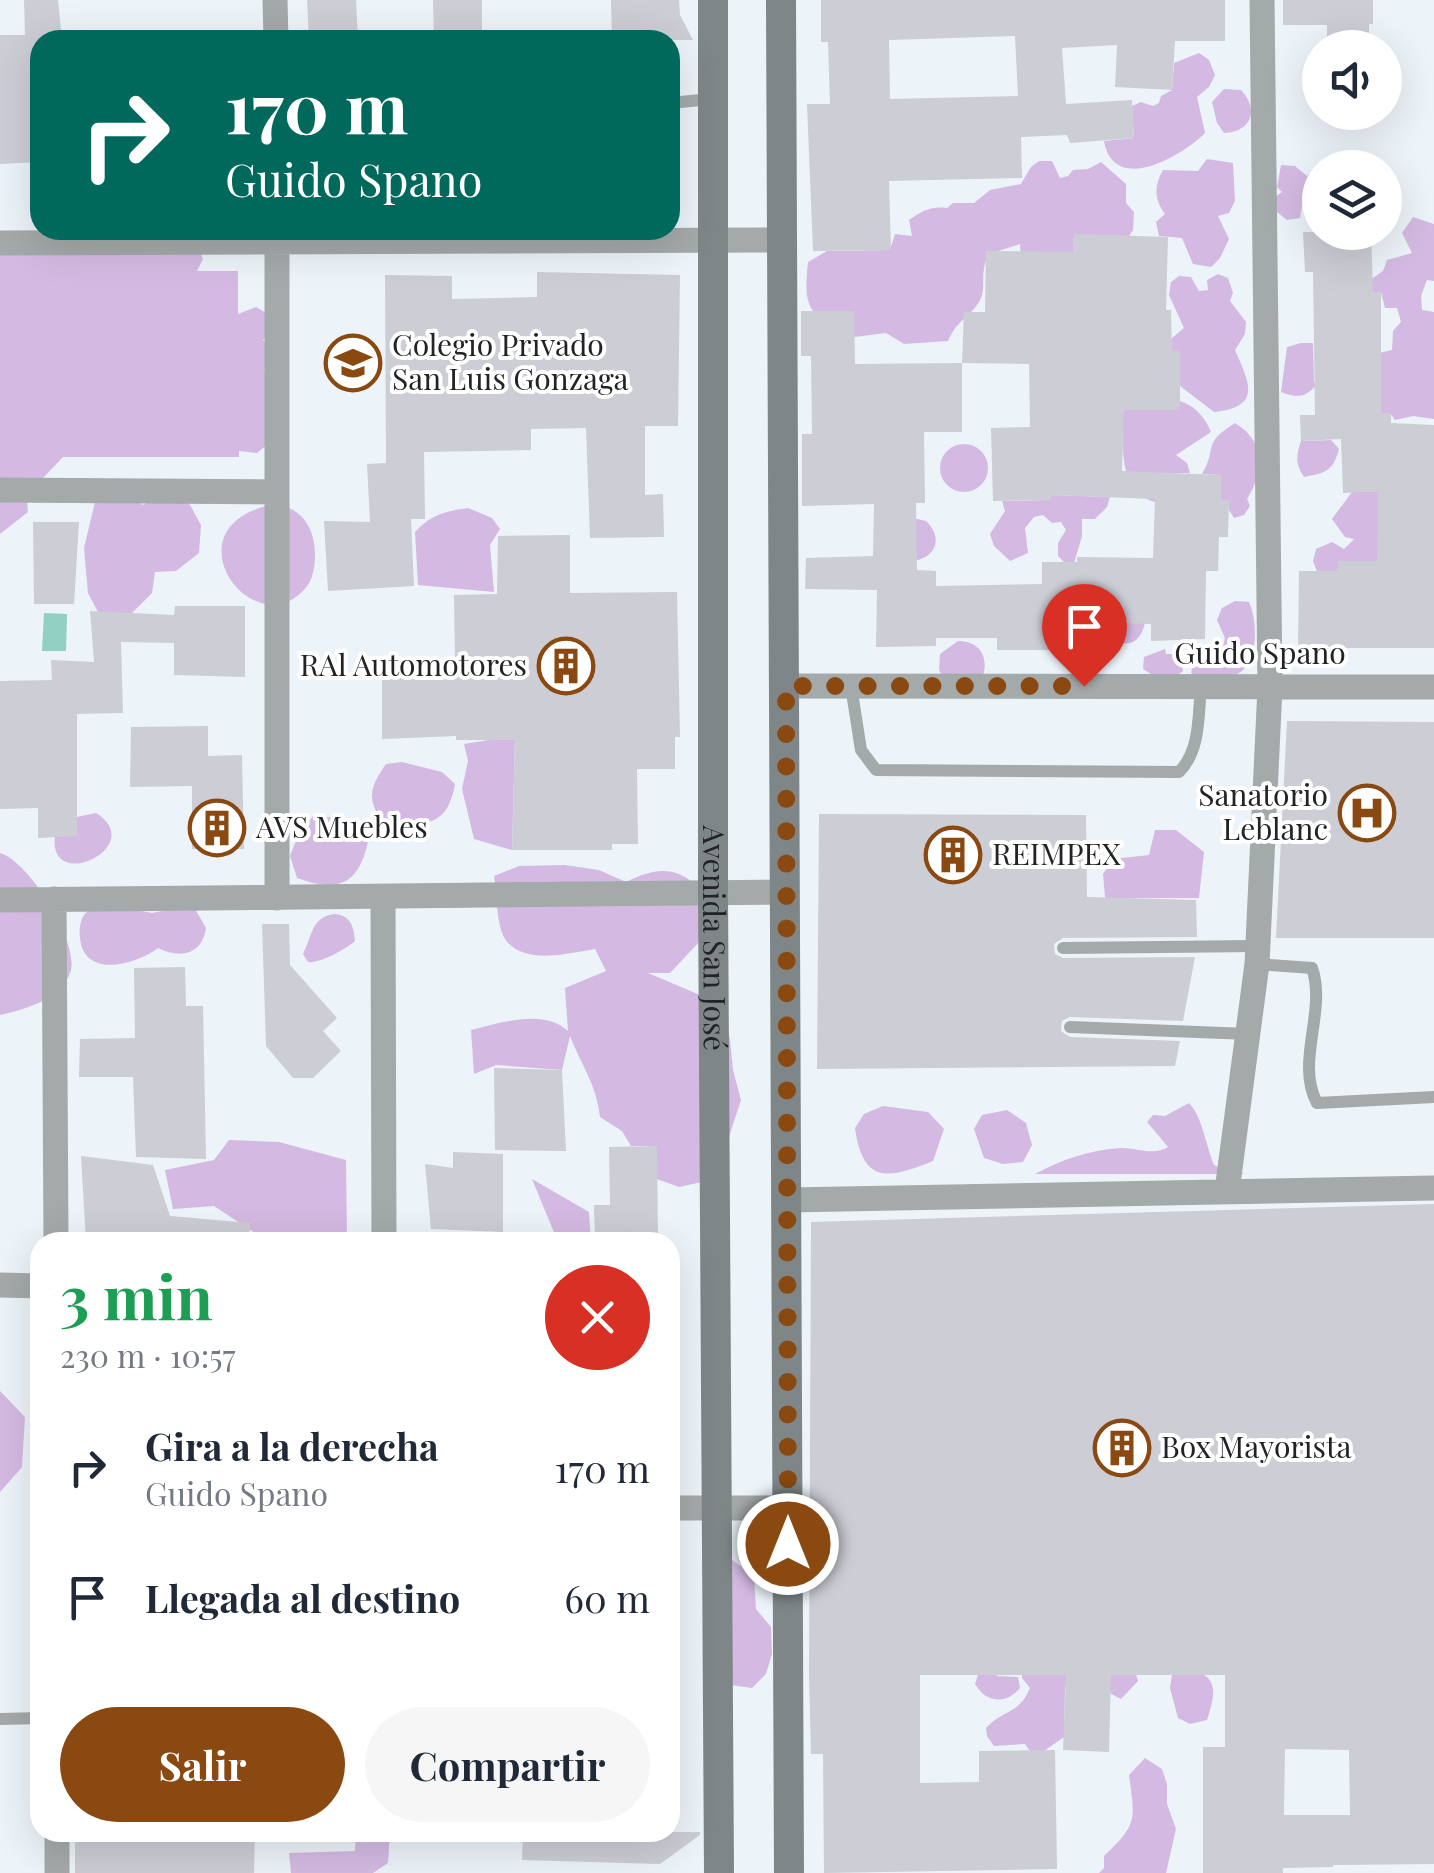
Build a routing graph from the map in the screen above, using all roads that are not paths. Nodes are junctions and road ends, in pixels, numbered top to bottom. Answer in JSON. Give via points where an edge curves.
{"nodes":[{"id":1,"x":275,"y":0,"type":"edge"},
{"id":2,"x":714,"y":0,"type":"edge"},
{"id":3,"x":782,"y":0,"type":"edge"},
{"id":4,"x":1262,"y":0,"type":"edge"},
{"id":5,"x":276,"y":30,"type":"edge"},
{"id":6,"x":714,"y":99,"type":"junction"},
{"id":7,"x":680,"y":101,"type":"edge"},
{"id":8,"x":680,"y":238,"type":"edge"},
{"id":9,"x":119,"y":240,"type":"edge"},
{"id":10,"x":277,"y":240,"type":"edge"},
{"id":11,"x":715,"y":240,"type":"junction"},
{"id":12,"x":783,"y":240,"type":"junction"},
{"id":13,"x":0,"y":243,"type":"edge"},
{"id":14,"x":0,"y":490,"type":"edge"},
{"id":15,"x":277,"y":492,"type":"junction"},
{"id":16,"x":786,"y":686,"type":"junction"},
{"id":17,"x":851,"y":686,"type":"junction"},
{"id":18,"x":1201,"y":686,"type":"junction"},
{"id":19,"x":1270,"y":686,"type":"junction"},
{"id":20,"x":1434,"y":687,"type":"edge"},
{"id":21,"x":786,"y":892,"type":"junction"},
{"id":22,"x":714,"y":895,"type":"junction"},
{"id":23,"x":383,"y":897,"type":"junction"},
{"id":24,"x":278,"y":898,"type":"junction"},
{"id":25,"x":0,"y":900,"type":"edge"},
{"id":26,"x":54,"y":900,"type":"junction"},
{"id":27,"x":1062,"y":948,"type":"dead end"},
{"id":28,"x":1257,"y":955,"type":"junction"},
{"id":29,"x":1070,"y":1027,"type":"dead end"},
{"id":30,"x":1248,"y":1034,"type":"junction"},
{"id":31,"x":1434,"y":1096,"type":"edge"},
{"id":32,"x":1434,"y":1188,"type":"edge"},
{"id":33,"x":1227,"y":1191,"type":"junction"},
{"id":34,"x":788,"y":1200,"type":"junction"},
{"id":35,"x":56,"y":1232,"type":"edge"},
{"id":36,"x":384,"y":1232,"type":"edge"},
{"id":37,"x":0,"y":1285,"type":"edge"},
{"id":38,"x":30,"y":1286,"type":"edge"},
{"id":39,"x":680,"y":1508,"type":"edge"},
{"id":40,"x":716,"y":1508,"type":"junction"},
{"id":41,"x":788,"y":1508,"type":"junction"},
{"id":42,"x":0,"y":1718,"type":"edge"},
{"id":43,"x":30,"y":1718,"type":"edge"},
{"id":44,"x":57,"y":1842,"type":"edge"},
{"id":45,"x":57,"y":1873,"type":"edge"},
{"id":46,"x":720,"y":1873,"type":"edge"},
{"id":47,"x":790,"y":1873,"type":"edge"}],
"edges":[{"from":1,"to":5,"type":"street"},
{"from":2,"to":6,"type":"street","name":"Avenida San José"},
{"from":3,"to":12,"type":"street"},
{"from":4,"to":19,"type":"street"},
{"from":6,"to":7,"type":"lane"},
{"from":6,"to":11,"type":"street","name":"Avenida San José"},
{"from":8,"to":11,"type":"street"},
{"from":9,"to":13,"type":"street"},
{"from":10,"to":15,"type":"street"},
{"from":11,"to":12,"type":"street"},
{"from":11,"to":22,"type":"street","name":"Avenida San José"},
{"from":12,"to":16,"type":"street"},
{"from":14,"to":15,"type":"street"},
{"from":15,"to":24,"type":"street"},
{"from":16,"to":17,"type":"street","name":"Guido Spano"},
{"from":16,"to":21,"type":"street"},
{"from":17,"to":18,"type":"street","name":"Guido Spano"},
{"from":17,"to":18,"type":"lane","via":[[861,750],[876,770],[1179,772],[1194,748]]},
{"from":18,"to":19,"type":"street","name":"Guido Spano"},
{"from":19,"to":20,"type":"street","name":"Guido Spano"},
{"from":19,"to":28,"type":"street"},
{"from":21,"to":22,"type":"street"},
{"from":21,"to":34,"type":"street"},
{"from":22,"to":23,"type":"street"},
{"from":22,"to":40,"type":"street","name":"Avenida San José"},
{"from":23,"to":24,"type":"street"},
{"from":23,"to":36,"type":"street"},
{"from":24,"to":26,"type":"street"},
{"from":25,"to":26,"type":"street"},
{"from":26,"to":35,"type":"street"},
{"from":27,"to":28,"type":"lane"},
{"from":28,"to":30,"type":"street"},
{"from":28,"to":31,"type":"lane","via":[[1312,968],[1316,999],[1308,1087],[1316,1102]]},
{"from":29,"to":30,"type":"lane"},
{"from":30,"to":33,"type":"street"},
{"from":32,"to":33,"type":"street"},
{"from":33,"to":34,"type":"street"},
{"from":34,"to":41,"type":"street"},
{"from":37,"to":38,"type":"street"},
{"from":39,"to":40,"type":"street"},
{"from":40,"to":41,"type":"street"},
{"from":40,"to":46,"type":"street","name":"Avenida San José"},
{"from":41,"to":47,"type":"street"},
{"from":42,"to":43,"type":"lane"},
{"from":44,"to":45,"type":"street"}]}
